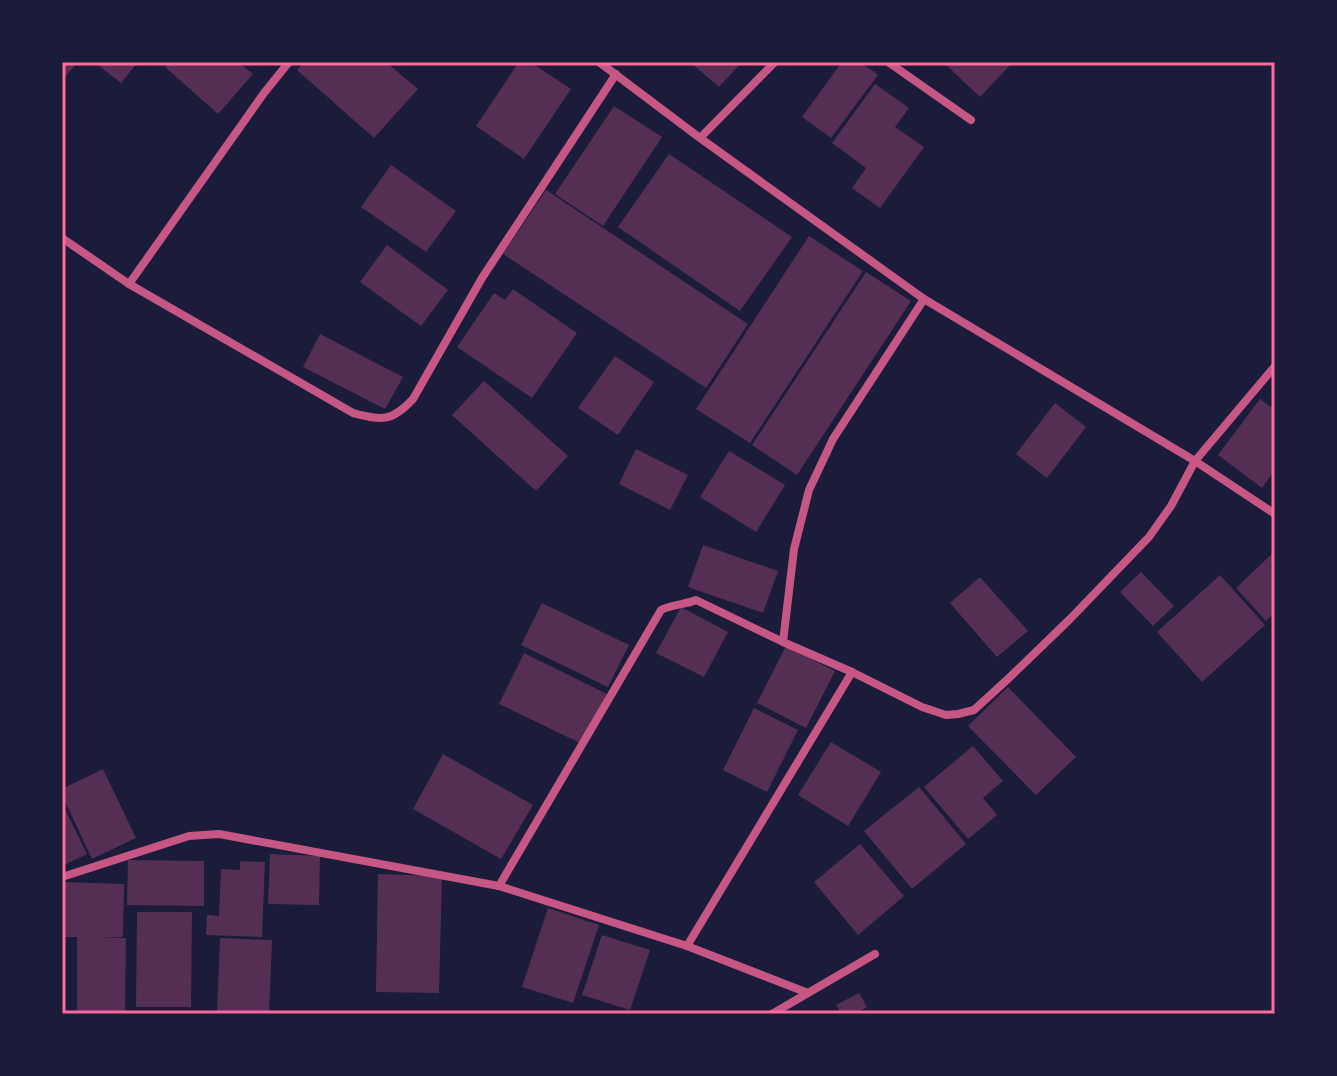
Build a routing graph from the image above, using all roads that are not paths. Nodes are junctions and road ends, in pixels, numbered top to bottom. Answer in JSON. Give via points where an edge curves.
{"nodes":[{"id":1,"x":289,"y":62,"type":"edge"},
{"id":2,"x":601,"y":62,"type":"edge"},
{"id":3,"x":775,"y":62,"type":"edge"},
{"id":4,"x":888,"y":62,"type":"edge"},
{"id":5,"x":616,"y":74,"type":"junction"},
{"id":6,"x":971,"y":120,"type":"dead end"},
{"id":7,"x":700,"y":138,"type":"junction"},
{"id":8,"x":62,"y":238,"type":"edge"},
{"id":9,"x":129,"y":284,"type":"junction"},
{"id":10,"x":924,"y":299,"type":"junction"},
{"id":11,"x":1275,"y":366,"type":"edge"},
{"id":12,"x":1195,"y":461,"type":"junction"},
{"id":13,"x":1275,"y":514,"type":"edge"},
{"id":14,"x":783,"y":642,"type":"junction"},
{"id":15,"x":852,"y":672,"type":"junction"},
{"id":16,"x":62,"y":877,"type":"edge"},
{"id":17,"x":499,"y":886,"type":"junction"},
{"id":18,"x":687,"y":946,"type":"junction"},
{"id":19,"x":875,"y":954,"type":"dead end"},
{"id":20,"x":808,"y":993,"type":"junction"},
{"id":21,"x":772,"y":1014,"type":"edge"}],
"edges":[{"from":1,"to":9,"type":"street"},
{"from":2,"to":5,"type":"street"},
{"from":3,"to":7,"type":"street"},
{"from":4,"to":6,"type":"street"},
{"from":5,"to":7,"type":"street"},
{"from":5,"to":9,"type":"street","via":[[400,413],[378,419],[353,413]]},
{"from":7,"to":10,"type":"street"},
{"from":8,"to":9,"type":"street"},
{"from":10,"to":12,"type":"street"},
{"from":10,"to":14,"type":"street","via":[[833,439],[809,490],[794,549]]},
{"from":11,"to":12,"type":"street"},
{"from":12,"to":13,"type":"street"},
{"from":12,"to":15,"type":"street","via":[[1149,537],[974,710],[946,715]]},
{"from":14,"to":15,"type":"street"},
{"from":14,"to":17,"type":"street","via":[[696,600],[661,610]]},
{"from":15,"to":18,"type":"street"},
{"from":16,"to":17,"type":"street","via":[[189,836],[219,834]]},
{"from":17,"to":18,"type":"street"},
{"from":18,"to":20,"type":"street"},
{"from":19,"to":20,"type":"street"},
{"from":20,"to":21,"type":"street"}]}
